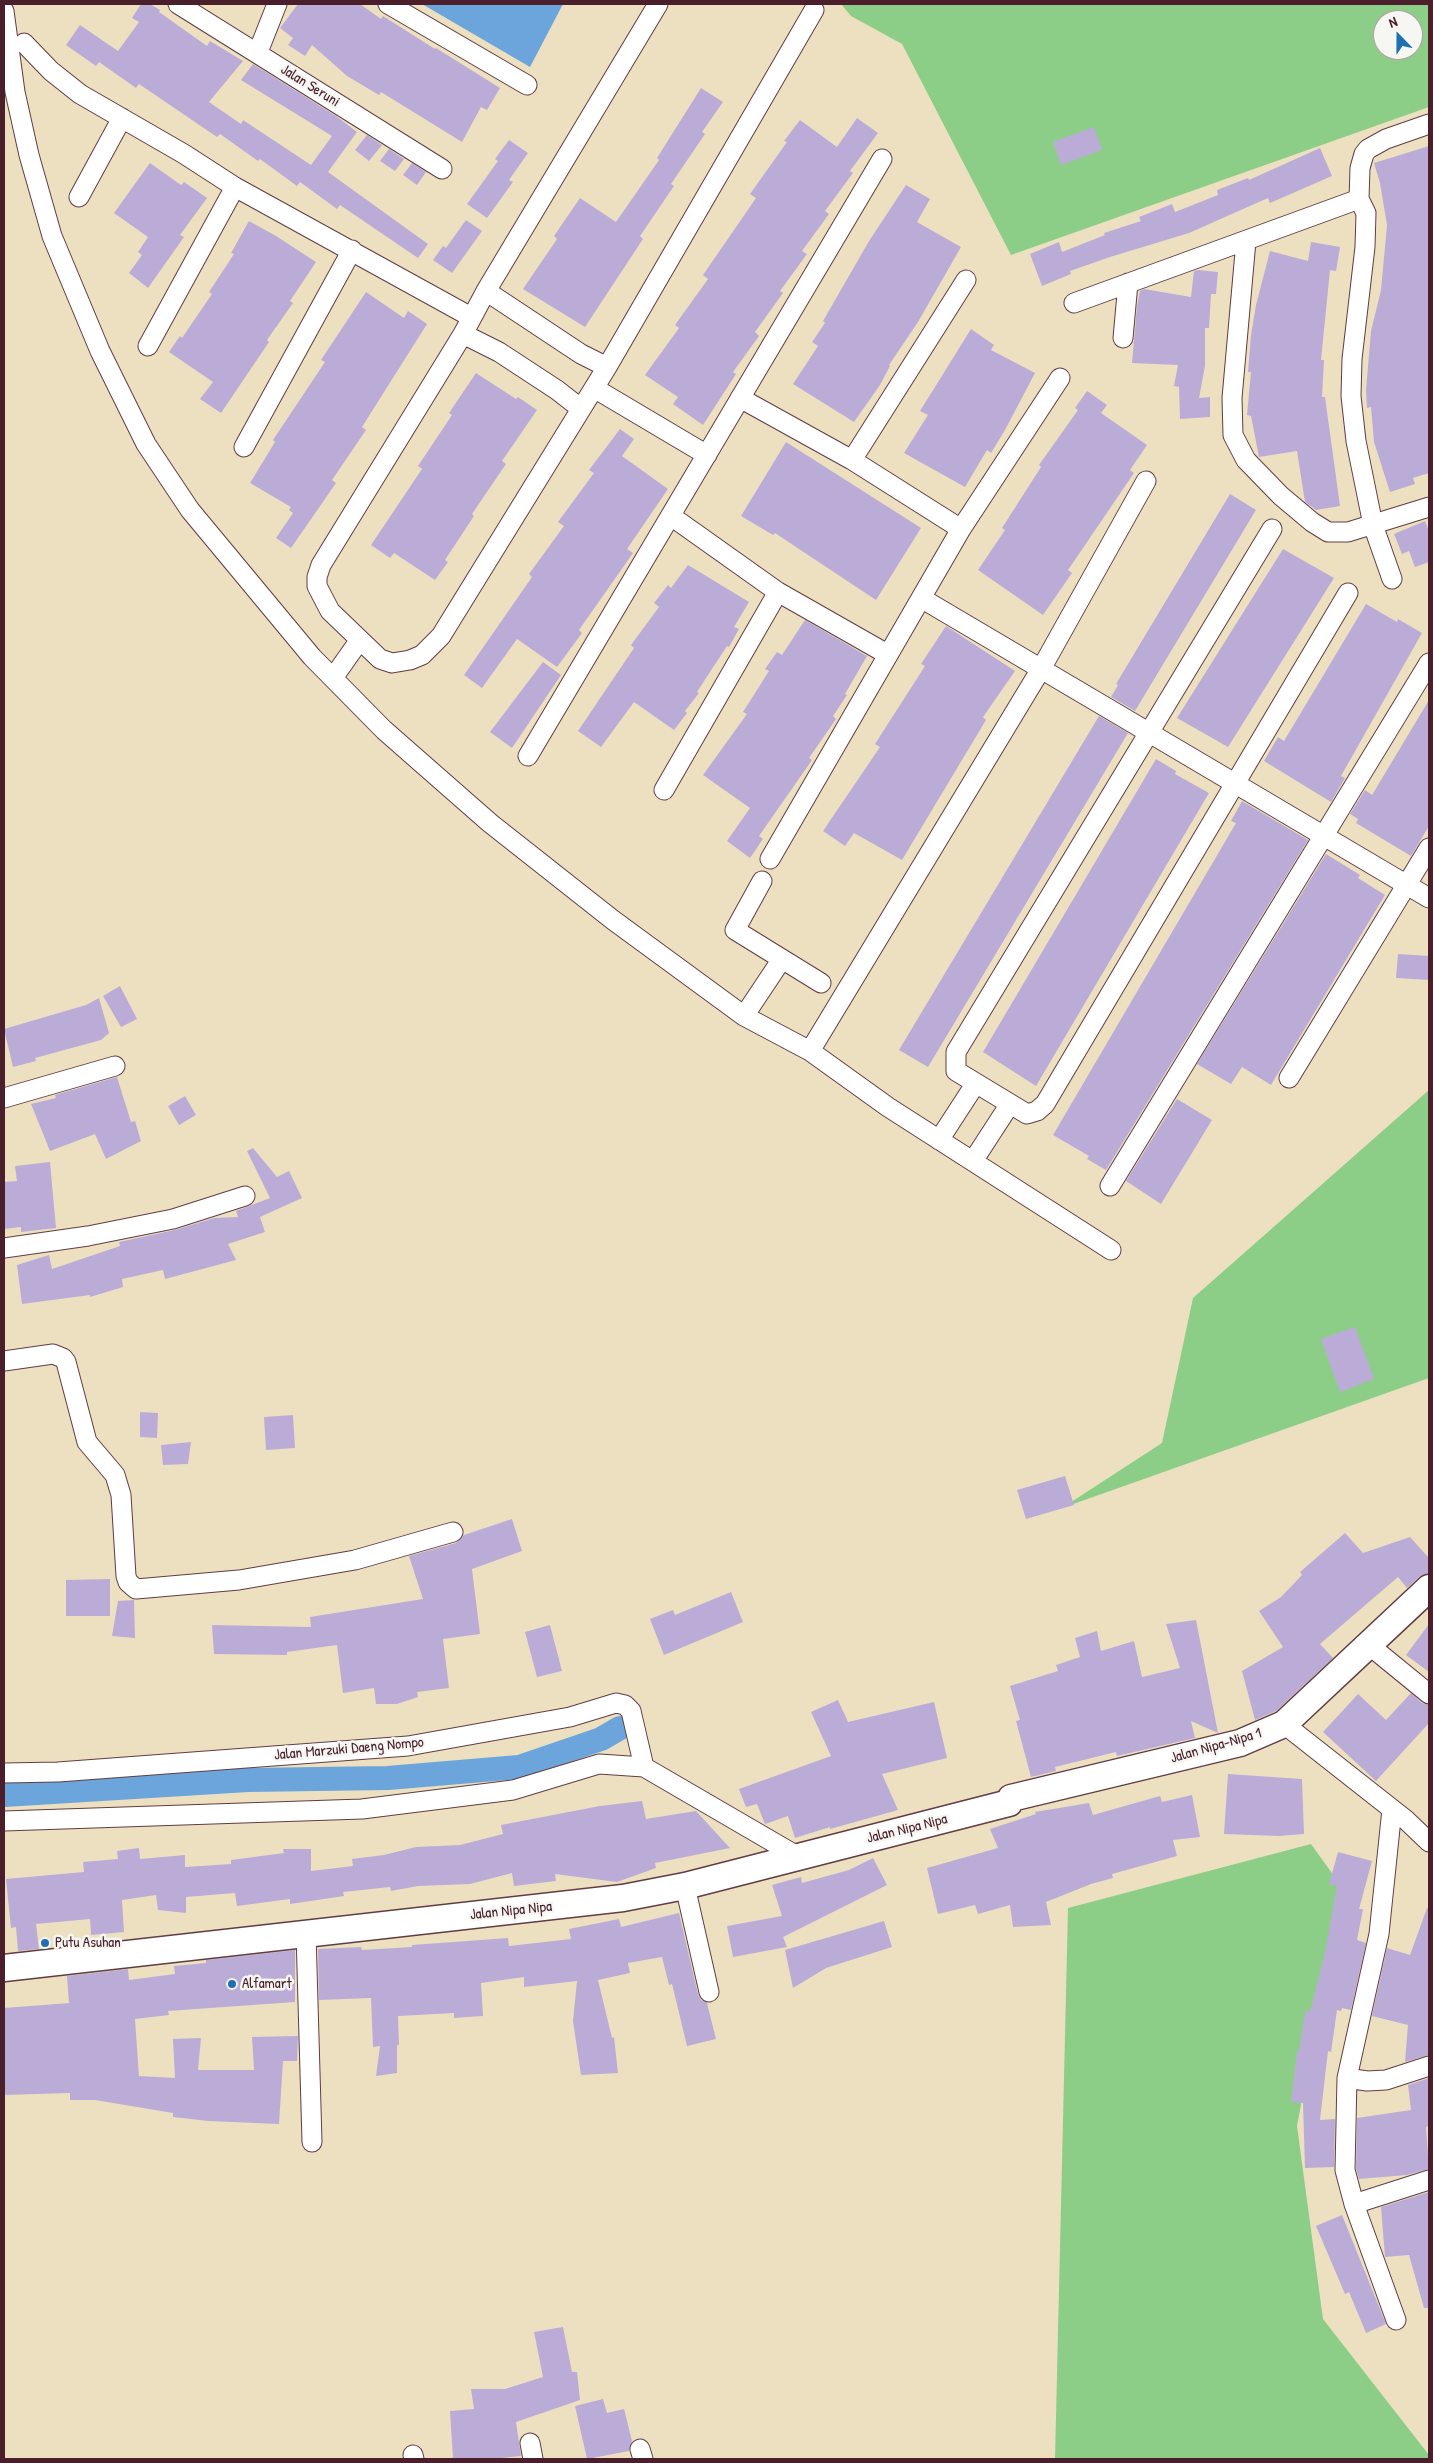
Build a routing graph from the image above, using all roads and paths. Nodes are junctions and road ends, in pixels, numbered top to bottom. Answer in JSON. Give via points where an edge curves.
{"nodes":[{"id":1,"x":178,"y":4,"type":"edge"},
{"id":2,"x":277,"y":4,"type":"edge"},
{"id":3,"x":388,"y":4,"type":"edge"},
{"id":4,"x":658,"y":4,"type":"edge"},
{"id":5,"x":814,"y":10,"type":"dead end"},
{"id":6,"x":4,"y":11,"type":"edge"},
{"id":7,"x":24,"y":43,"type":"dead end"},
{"id":8,"x":258,"y":52,"type":"junction"},
{"id":9,"x":527,"y":85,"type":"dead end"},
{"id":10,"x":122,"y":118,"type":"junction"},
{"id":11,"x":1429,"y":124,"type":"edge"},
{"id":12,"x":882,"y":159,"type":"dead end"},
{"id":13,"x":442,"y":170,"type":"dead end"},
{"id":14,"x":235,"y":186,"type":"junction"},
{"id":15,"x":80,"y":197,"type":"dead end"},
{"id":16,"x":1359,"y":199,"type":"junction"},
{"id":17,"x":1246,"y":241,"type":"junction"},
{"id":18,"x":352,"y":250,"type":"junction"},
{"id":19,"x":966,"y":280,"type":"dead end"},
{"id":20,"x":1128,"y":283,"type":"junction"},
{"id":21,"x":486,"y":291,"type":"junction"},
{"id":22,"x":1074,"y":303,"type":"dead end"},
{"id":23,"x":471,"y":317,"type":"junction"},
{"id":24,"x":463,"y":334,"type":"junction"},
{"id":25,"x":1123,"y":338,"type":"dead end"},
{"id":26,"x":148,"y":346,"type":"dead end"},
{"id":27,"x":606,"y":367,"type":"junction"},
{"id":28,"x":1060,"y":378,"type":"dead end"},
{"id":29,"x":594,"y":388,"type":"junction"},
{"id":30,"x":740,"y":398,"type":"junction"},
{"id":31,"x":580,"y":408,"type":"junction"},
{"id":32,"x":244,"y":447,"type":"dead end"},
{"id":33,"x":707,"y":455,"type":"junction"},
{"id":34,"x":852,"y":460,"type":"junction"},
{"id":35,"x":1146,"y":481,"type":"dead end"},
{"id":36,"x":1429,"y":506,"type":"edge"},
{"id":37,"x":671,"y":516,"type":"junction"},
{"id":38,"x":1373,"y":525,"type":"junction"},
{"id":39,"x":961,"y":529,"type":"junction"},
{"id":40,"x":1272,"y":529,"type":"dead end"},
{"id":41,"x":1392,"y":579,"type":"dead end"},
{"id":42,"x":778,"y":592,"type":"junction"},
{"id":43,"x":1348,"y":593,"type":"dead end"},
{"id":44,"x":921,"y":598,"type":"junction"},
{"id":45,"x":359,"y":641,"type":"junction"},
{"id":46,"x":887,"y":654,"type":"junction"},
{"id":47,"x":1429,"y":663,"type":"edge"},
{"id":48,"x":1041,"y":669,"type":"junction"},
{"id":49,"x":333,"y":678,"type":"junction"},
{"id":50,"x":1149,"y":732,"type":"junction"},
{"id":51,"x":528,"y":756,"type":"dead end"},
{"id":52,"x":1236,"y":783,"type":"junction"},
{"id":53,"x":664,"y":790,"type":"dead end"},
{"id":54,"x":1323,"y":835,"type":"junction"},
{"id":55,"x":1429,"y":848,"type":"edge"},
{"id":56,"x":770,"y":859,"type":"dead end"},
{"id":57,"x":762,"y":881,"type":"dead end"},
{"id":58,"x":1407,"y":884,"type":"junction"},
{"id":59,"x":1429,"y":898,"type":"edge"},
{"id":60,"x":782,"y":959,"type":"junction"},
{"id":61,"x":821,"y":983,"type":"dead end"},
{"id":62,"x":744,"y":1016,"type":"junction"},
{"id":63,"x":810,"y":1052,"type":"junction"},
{"id":64,"x":115,"y":1066,"type":"dead end"},
{"id":65,"x":1289,"y":1078,"type":"dead end"},
{"id":66,"x":976,"y":1083,"type":"junction"},
{"id":67,"x":4,"y":1098,"type":"edge"},
{"id":68,"x":1010,"y":1104,"type":"junction"},
{"id":69,"x":939,"y":1140,"type":"junction"},
{"id":70,"x":973,"y":1161,"type":"junction"},
{"id":71,"x":1110,"y":1186,"type":"dead end"},
{"id":72,"x":245,"y":1196,"type":"dead end"},
{"id":73,"x":4,"y":1248,"type":"edge"},
{"id":74,"x":1111,"y":1250,"type":"dead end"},
{"id":75,"x":4,"y":1361,"type":"edge"},
{"id":76,"x":453,"y":1532,"type":"dead end"},
{"id":77,"x":1429,"y":1588,"type":"edge"},
{"id":78,"x":1369,"y":1645,"type":"junction"},
{"id":79,"x":1429,"y":1694,"type":"edge"},
{"id":80,"x":1284,"y":1724,"type":"junction"},
{"id":81,"x":644,"y":1767,"type":"junction"},
{"id":82,"x":4,"y":1773,"type":"edge"},
{"id":83,"x":1010,"y":1801,"type":"joint"},
{"id":84,"x":1392,"y":1809,"type":"junction"},
{"id":85,"x":4,"y":1822,"type":"edge"},
{"id":86,"x":1429,"y":1842,"type":"edge"},
{"id":87,"x":797,"y":1856,"type":"junction"},
{"id":88,"x":685,"y":1886,"type":"junction"},
{"id":89,"x":306,"y":1933,"type":"junction"},
{"id":90,"x":4,"y":1968,"type":"edge"},
{"id":91,"x":709,"y":1992,"type":"dead end"},
{"id":92,"x":1429,"y":2066,"type":"edge"},
{"id":93,"x":1347,"y":2078,"type":"junction"},
{"id":94,"x":312,"y":2142,"type":"dead end"},
{"id":95,"x":1429,"y":2180,"type":"edge"},
{"id":96,"x":1354,"y":2204,"type":"junction"},
{"id":97,"x":1396,"y":2320,"type":"dead end"}],
"edges":[{"from":1,"to":8,"type":"street","name":"Jalan Seruni"},
{"from":2,"to":8,"type":"street"},
{"from":3,"to":9,"type":"street"},
{"from":4,"to":21,"type":"street"},
{"from":5,"to":27,"type":"street"},
{"from":6,"to":49,"type":"street","via":[[15,92],[29,155],[52,236],[100,351],[146,444],[190,510]]},
{"from":7,"to":10,"type":"street","via":[[66,85]]},
{"from":8,"to":13,"type":"street","name":"Jalan Seruni"},
{"from":10,"to":14,"type":"street"},
{"from":10,"to":15,"type":"street"},
{"from":11,"to":16,"type":"street","via":[[1368,149],[1360,168]]},
{"from":12,"to":30,"type":"street"},
{"from":14,"to":18,"type":"street"},
{"from":14,"to":26,"type":"street"},
{"from":16,"to":17,"type":"street"},
{"from":16,"to":38,"type":"street","via":[[1366,213],[1366,237],[1351,396],[1356,441]]},
{"from":17,"to":20,"type":"street"},
{"from":17,"to":38,"type":"street","via":[[1232,398],[1232,427],[1238,448],[1258,473],[1328,532],[1340,534]]},
{"from":18,"to":23,"type":"street"},
{"from":18,"to":32,"type":"street"},
{"from":19,"to":34,"type":"street"},
{"from":20,"to":22,"type":"street"},
{"from":20,"to":25,"type":"street"},
{"from":21,"to":23,"type":"street"},
{"from":21,"to":27,"type":"street"},
{"from":23,"to":24,"type":"street"},
{"from":24,"to":31,"type":"street","via":[[499,352]]},
{"from":24,"to":45,"type":"street","via":[[320,565],[317,577],[322,597],[330,611]]},
{"from":27,"to":29,"type":"street"},
{"from":28,"to":39,"type":"street"},
{"from":29,"to":31,"type":"street"},
{"from":29,"to":33,"type":"street"},
{"from":30,"to":33,"type":"street"},
{"from":30,"to":34,"type":"street"},
{"from":31,"to":45,"type":"street","via":[[440,636],[422,655],[392,662],[380,659]]},
{"from":33,"to":37,"type":"street"},
{"from":34,"to":39,"type":"street"},
{"from":35,"to":48,"type":"street"},
{"from":36,"to":38,"type":"street"},
{"from":37,"to":42,"type":"street"},
{"from":37,"to":51,"type":"street"},
{"from":38,"to":41,"type":"street"},
{"from":39,"to":44,"type":"street"},
{"from":40,"to":50,"type":"street"},
{"from":42,"to":46,"type":"street"},
{"from":42,"to":53,"type":"street"},
{"from":43,"to":52,"type":"street"},
{"from":44,"to":46,"type":"street"},
{"from":44,"to":48,"type":"street"},
{"from":45,"to":49,"type":"street"},
{"from":46,"to":56,"type":"street"},
{"from":47,"to":54,"type":"street"},
{"from":48,"to":50,"type":"street"},
{"from":48,"to":63,"type":"street"},
{"from":49,"to":62,"type":"street","via":[[384,730],[490,823],[613,920]]},
{"from":50,"to":52,"type":"street"},
{"from":50,"to":66,"type":"street","via":[[956,1052],[956,1071]]},
{"from":52,"to":54,"type":"street"},
{"from":52,"to":68,"type":"street","via":[[1046,1104],[1027,1114]]},
{"from":54,"to":58,"type":"street"},
{"from":54,"to":71,"type":"street"},
{"from":55,"to":58,"type":"street"},
{"from":57,"to":60,"type":"street","via":[[735,930]]},
{"from":58,"to":59,"type":"street"},
{"from":58,"to":65,"type":"street"},
{"from":60,"to":61,"type":"street"},
{"from":60,"to":62,"type":"street"},
{"from":62,"to":63,"type":"street"},
{"from":63,"to":69,"type":"street"},
{"from":64,"to":67,"type":"street"},
{"from":66,"to":68,"type":"street"},
{"from":66,"to":69,"type":"street"},
{"from":68,"to":70,"type":"street"},
{"from":69,"to":70,"type":"street"},
{"from":70,"to":74,"type":"street"},
{"from":72,"to":73,"type":"street","via":[[173,1219]]},
{"from":75,"to":76,"type":"street","via":[[54,1354],[66,1362],[87,1442],[115,1475],[121,1495],[126,1576],[136,1589],[239,1580],[345,1561]]},
{"from":77,"to":78,"type":"street","name":"Jalan Nipa-Nipa 1"},
{"from":78,"to":79,"type":"street"},
{"from":78,"to":80,"type":"street","name":"Jalan Nipa-Nipa 1"},
{"from":80,"to":83,"type":"street","name":"Jalan Nipa-Nipa 1","via":[[1240,1742]]},
{"from":80,"to":84,"type":"street"},
{"from":81,"to":82,"type":"street","name":"Jalan Marzuki Daeng Nompo","via":[[630,1711],[625,1705],[616,1703],[570,1717],[408,1746],[58,1772]]},
{"from":81,"to":85,"type":"street","via":[[599,1764],[513,1790],[362,1809]]},
{"from":81,"to":87,"type":"street"},
{"from":83,"to":87,"type":"street","name":"Jalan Nipa Nipa"},
{"from":84,"to":86,"type":"street"},
{"from":84,"to":93,"type":"street","via":[[1379,1934]]},
{"from":87,"to":88,"type":"street","name":"Jalan Nipa Nipa"},
{"from":88,"to":89,"type":"street","name":"Jalan Nipa Nipa","via":[[575,1905]]},
{"from":88,"to":91,"type":"street"},
{"from":89,"to":90,"type":"street","name":"Jalan Nipa Nipa"},
{"from":89,"to":94,"type":"street"},
{"from":92,"to":93,"type":"street","via":[[1378,2081]]},
{"from":93,"to":96,"type":"street","via":[[1345,2170]]},
{"from":95,"to":96,"type":"street"},
{"from":96,"to":97,"type":"street"}]}
